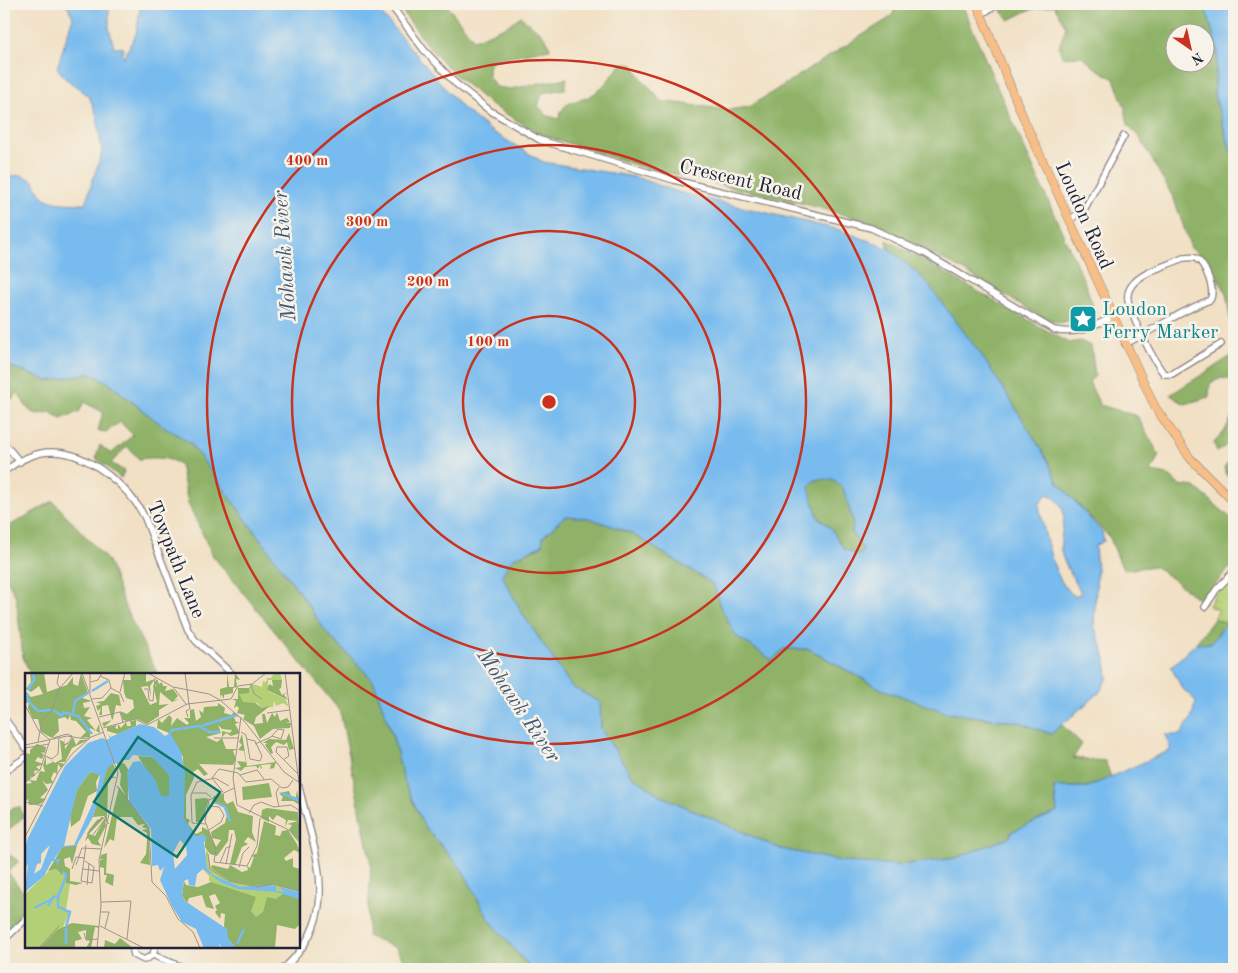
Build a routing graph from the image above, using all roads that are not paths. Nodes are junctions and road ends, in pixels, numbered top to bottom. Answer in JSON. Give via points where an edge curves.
{"nodes":[{"id":1,"x":390,"y":4,"type":"edge"},
{"id":2,"x":977,"y":4,"type":"edge"},
{"id":3,"x":999,"y":4,"type":"edge"},
{"id":4,"x":981,"y":14,"type":"junction"},
{"id":5,"x":1124,"y":136,"type":"dead end"},
{"id":6,"x":1070,"y":220,"type":"junction"},
{"id":7,"x":1113,"y":317,"type":"junction"},
{"id":8,"x":1143,"y":334,"type":"junction"},
{"id":9,"x":1125,"y":344,"type":"junction"},
{"id":10,"x":1221,"y":344,"type":"dead end"},
{"id":11,"x":4,"y":443,"type":"edge"},
{"id":12,"x":20,"y":462,"type":"junction"},
{"id":13,"x":4,"y":472,"type":"edge"},
{"id":14,"x":1234,"y":502,"type":"edge"},
{"id":15,"x":1234,"y":571,"type":"edge"},
{"id":16,"x":1205,"y":607,"type":"dead end"},
{"id":17,"x":231,"y":673,"type":"edge"},
{"id":18,"x":4,"y":718,"type":"edge"},
{"id":19,"x":25,"y":747,"type":"edge"},
{"id":20,"x":25,"y":758,"type":"edge"},
{"id":21,"x":4,"y":772,"type":"edge"},
{"id":22,"x":300,"y":791,"type":"edge"},
{"id":23,"x":25,"y":920,"type":"edge"},
{"id":24,"x":4,"y":940,"type":"edge"},
{"id":25,"x":132,"y":948,"type":"edge"},
{"id":26,"x":155,"y":948,"type":"edge"},
{"id":27,"x":153,"y":955,"type":"junction"},
{"id":28,"x":187,"y":969,"type":"edge"},
{"id":29,"x":283,"y":969,"type":"edge"}],
"edges":[{"from":1,"to":7,"type":"street","name":"Crescent Road","via":[[424,50],[455,84],[489,110],[540,140],[674,180],[870,228],[926,254],[1054,330],[1081,331]]},
{"from":2,"to":4,"type":"main road","name":"Loudon Road"},
{"from":3,"to":4,"type":"street"},
{"from":4,"to":6,"type":"main road","name":"Loudon Road"},
{"from":5,"to":6,"type":"street","via":[[1085,208]]},
{"from":6,"to":7,"type":"main road","name":"Loudon Road"},
{"from":7,"to":9,"type":"main road","name":"Loudon Road"},
{"from":8,"to":8,"type":"street","via":[[1210,300],[1213,290],[1197,259],[1183,258],[1145,275],[1132,285],[1128,301]]},
{"from":8,"to":9,"type":"street"},
{"from":8,"to":10,"type":"street","via":[[1160,368],[1167,375]]},
{"from":9,"to":14,"type":"main road","name":"Loudon Road","via":[[1170,431],[1194,463]]},
{"from":11,"to":12,"type":"street"},
{"from":12,"to":13,"type":"street","name":"Towpath Lane"},
{"from":12,"to":17,"type":"street","name":"Towpath Lane","via":[[35,454],[63,453],[80,458],[129,492],[148,525],[188,630]]},
{"from":15,"to":16,"type":"street"},
{"from":18,"to":19,"type":"street"},
{"from":20,"to":21,"type":"street"},
{"from":22,"to":29,"type":"street","via":[[314,848],[321,898],[308,942]]},
{"from":23,"to":24,"type":"street"},
{"from":25,"to":27,"type":"street","via":[[140,959]]},
{"from":26,"to":27,"type":"street"},
{"from":27,"to":28,"type":"street"}]}
